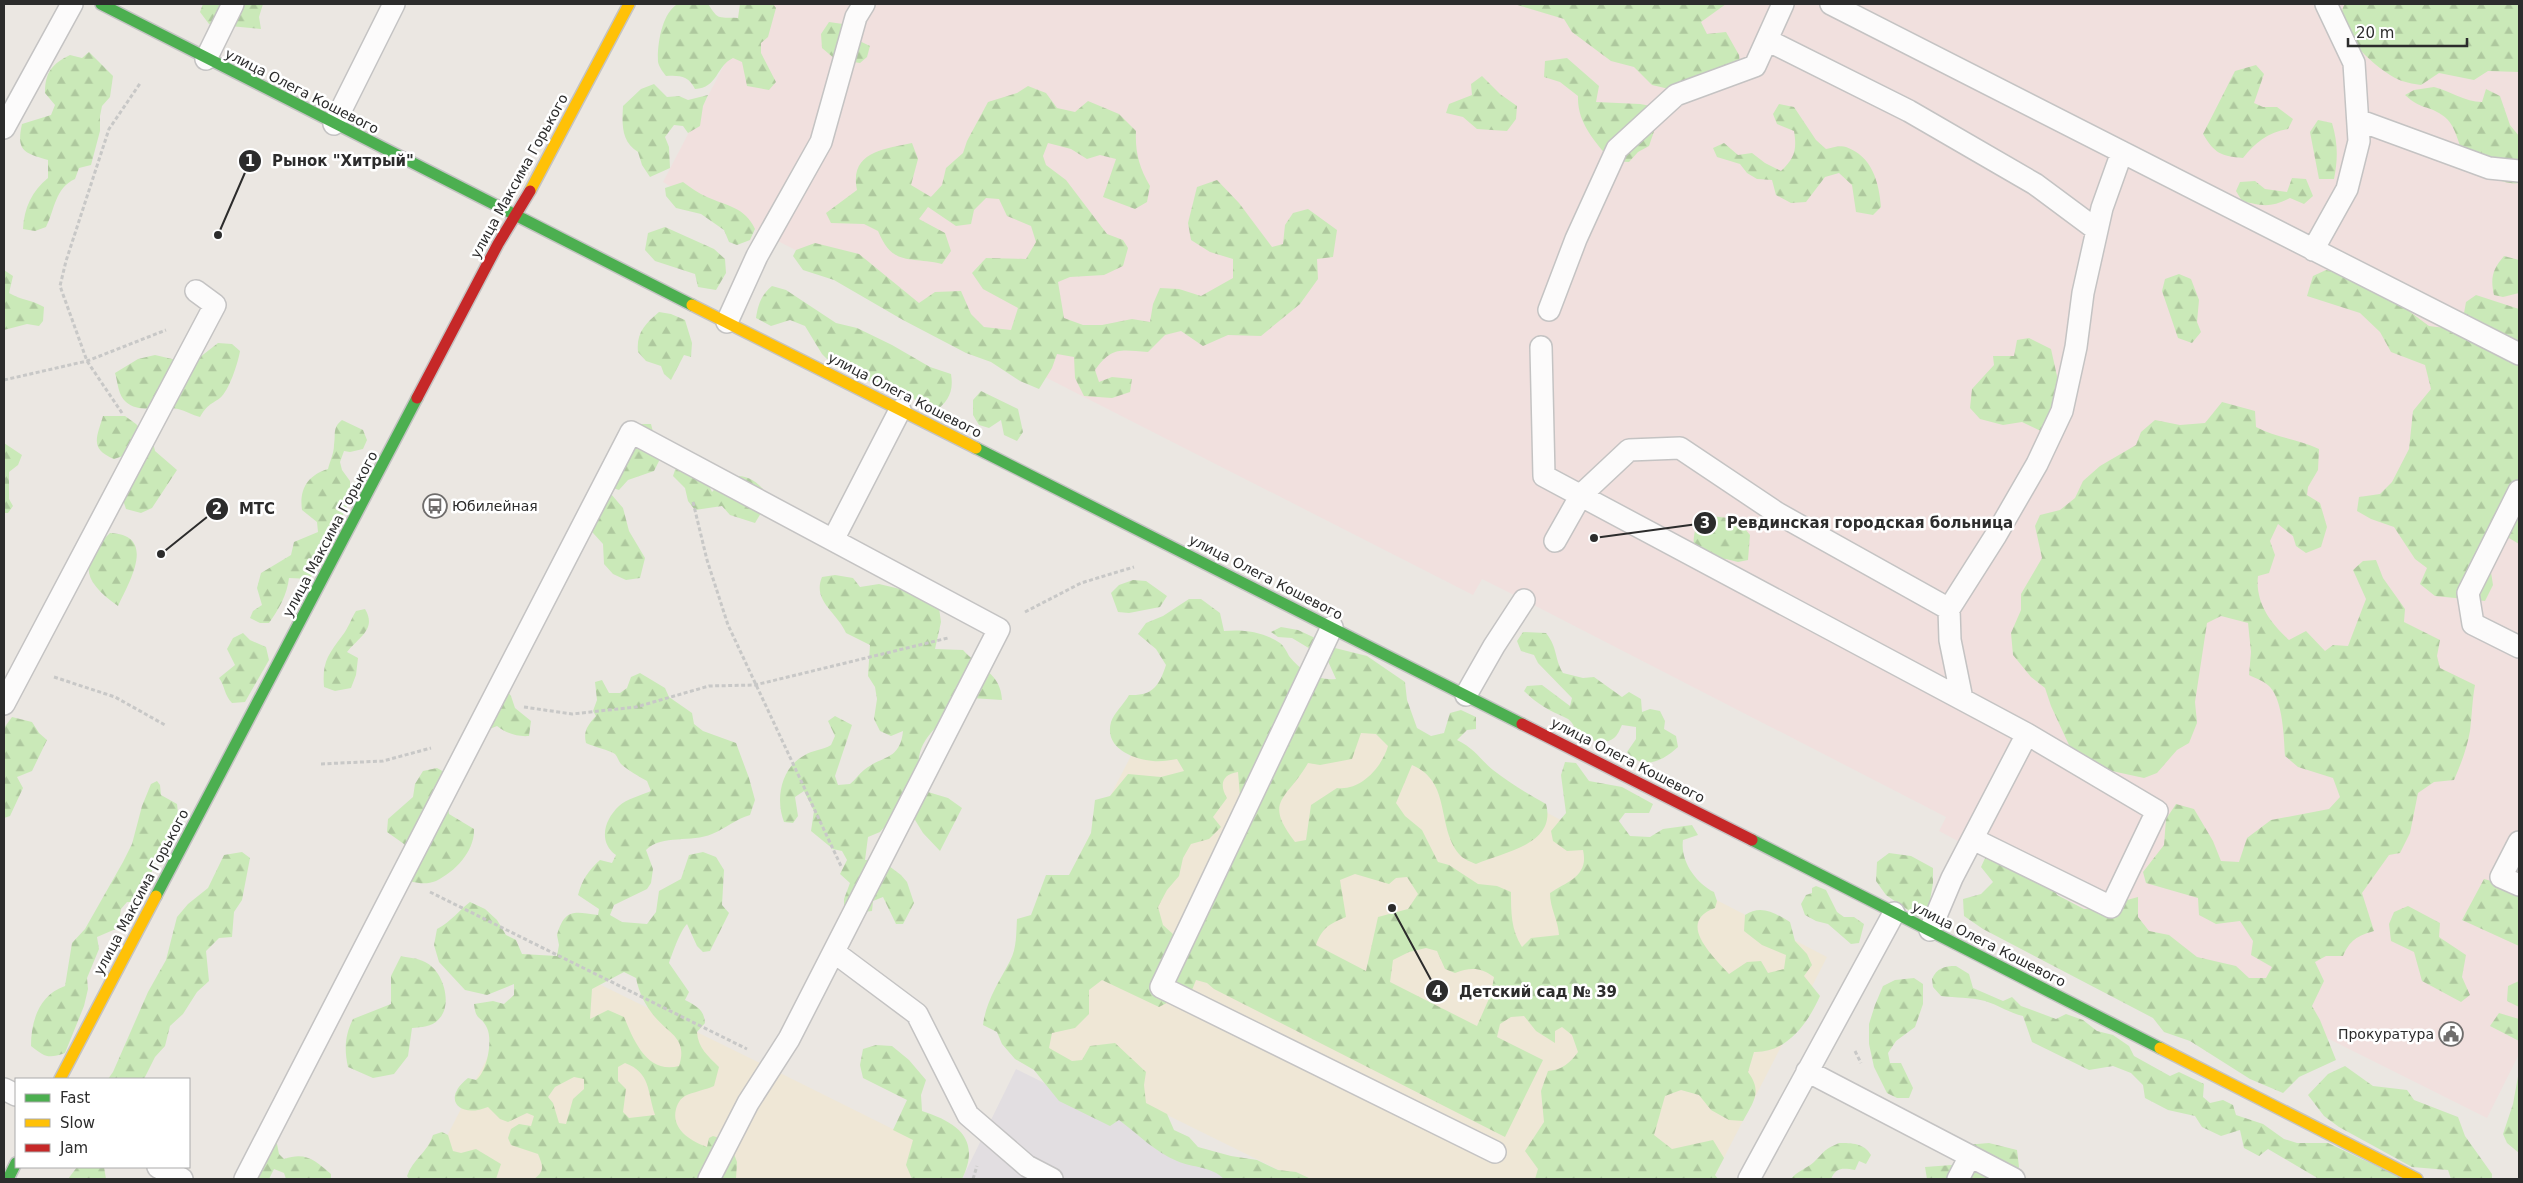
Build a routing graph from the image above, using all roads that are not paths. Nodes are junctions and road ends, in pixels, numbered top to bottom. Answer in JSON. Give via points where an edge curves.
{"nodes":[{"id":1,"x":72,"y":4,"type":"edge"},
{"id":2,"x":233,"y":4,"type":"edge"},
{"id":3,"x":394,"y":4,"type":"edge"},
{"id":4,"x":629,"y":4,"type":"edge"},
{"id":5,"x":864,"y":4,"type":"edge"},
{"id":6,"x":1783,"y":4,"type":"edge"},
{"id":7,"x":2326,"y":4,"type":"edge"},
{"id":8,"x":1837,"y":5,"type":"edge"},
{"id":9,"x":112,"y":6,"type":"edge"},
{"id":10,"x":1767,"y":40,"type":"junction"},
{"id":11,"x":206,"y":59,"type":"junction"},
{"id":12,"x":2358,"y":120,"type":"junction"},
{"id":13,"x":334,"y":124,"type":"junction"},
{"id":14,"x":4,"y":128,"type":"edge"},
{"id":15,"x":2122,"y":152,"type":"junction"},
{"id":16,"x":2519,"y":171,"type":"edge"},
{"id":17,"x":517,"y":216,"type":"junction"},
{"id":18,"x":2097,"y":230,"type":"junction"},
{"id":19,"x":2313,"y":250,"type":"junction"},
{"id":20,"x":196,"y":291,"type":"dead end"},
{"id":21,"x":1549,"y":310,"type":"dead end"},
{"id":22,"x":727,"y":322,"type":"junction"},
{"id":23,"x":1542,"y":347,"type":"dead end"},
{"id":24,"x":2519,"y":354,"type":"edge"},
{"id":25,"x":900,"y":410,"type":"junction"},
{"id":26,"x":2519,"y":491,"type":"edge"},
{"id":27,"x":1581,"y":495,"type":"junction"},
{"id":28,"x":833,"y":540,"type":"junction"},
{"id":29,"x":1555,"y":541,"type":"dead end"},
{"id":30,"x":1524,"y":600,"type":"dead end"},
{"id":31,"x":1949,"y":609,"type":"junction"},
{"id":32,"x":1332,"y":627,"type":"junction"},
{"id":33,"x":2519,"y":647,"type":"edge"},
{"id":34,"x":1466,"y":695,"type":"junction"},
{"id":35,"x":1962,"y":699,"type":"junction"},
{"id":36,"x":4,"y":704,"type":"edge"},
{"id":37,"x":2027,"y":734,"type":"junction"},
{"id":38,"x":1973,"y":839,"type":"junction"},
{"id":39,"x":2519,"y":842,"type":"edge"},
{"id":40,"x":2519,"y":885,"type":"edge"},
{"id":41,"x":1894,"y":913,"type":"junction"},
{"id":42,"x":1930,"y":930,"type":"junction"},
{"id":43,"x":834,"y":952,"type":"junction"},
{"id":44,"x":1808,"y":1071,"type":"junction"},
{"id":45,"x":61,"y":1078,"type":"edge"},
{"id":46,"x":1496,"y":1152,"type":"dead end"},
{"id":47,"x":1970,"y":1156,"type":"junction"},
{"id":48,"x":15,"y":1165,"type":"edge"},
{"id":49,"x":160,"y":1168,"type":"edge"},
{"id":50,"x":8,"y":1179,"type":"edge"},
{"id":51,"x":182,"y":1179,"type":"edge"},
{"id":52,"x":245,"y":1179,"type":"edge"},
{"id":53,"x":709,"y":1179,"type":"edge"},
{"id":54,"x":1052,"y":1179,"type":"edge"},
{"id":55,"x":1749,"y":1179,"type":"edge"},
{"id":56,"x":1958,"y":1179,"type":"edge"},
{"id":57,"x":2014,"y":1179,"type":"edge"},
{"id":58,"x":2417,"y":1179,"type":"edge"}],
"edges":[{"from":1,"to":14,"type":"lane"},
{"from":2,"to":11,"type":"lane"},
{"from":3,"to":13,"type":"lane"},
{"from":4,"to":17,"type":"street","name":"улица Максима Горького"},
{"from":5,"to":22,"type":"lane","via":[[856,17],[821,142],[757,256]]},
{"from":6,"to":10,"type":"lane"},
{"from":7,"to":12,"type":"lane","via":[[2354,63]]},
{"from":8,"to":15,"type":"lane"},
{"from":9,"to":11,"type":"street","name":"улица Олега Кошевого"},
{"from":10,"to":18,"type":"lane","via":[[1909,111],[2035,184]]},
{"from":10,"to":21,"type":"lane","via":[[1755,66],[1676,95],[1617,148],[1576,239]]},
{"from":11,"to":13,"type":"street","name":"улица Олега Кошевого"},
{"from":12,"to":16,"type":"lane","via":[[2488,168]]},
{"from":12,"to":19,"type":"lane","via":[[2359,141],[2347,189]]},
{"from":13,"to":17,"type":"street","name":"улица Олега Кошевого"},
{"from":15,"to":18,"type":"lane"},
{"from":15,"to":19,"type":"lane"},
{"from":17,"to":22,"type":"street","name":"улица Олега Кошевого"},
{"from":17,"to":45,"type":"street","name":"улица Максима Горького","via":[[498,244]]},
{"from":18,"to":31,"type":"lane","via":[[2062,411],[2037,464]]},
{"from":19,"to":24,"type":"lane"},
{"from":20,"to":36,"type":"lane","via":[[215,305]]},
{"from":22,"to":25,"type":"street","name":"улица Олега Кошевого"},
{"from":23,"to":27,"type":"lane","via":[[1544,476]]},
{"from":25,"to":28,"type":"lane"},
{"from":25,"to":32,"type":"street","name":"улица Олега Кошевого"},
{"from":26,"to":33,"type":"lane","via":[[2468,594],[2473,624]]},
{"from":27,"to":29,"type":"lane"},
{"from":27,"to":31,"type":"lane","via":[[1629,450],[1680,448],[1777,513]]},
{"from":27,"to":35,"type":"lane"},
{"from":28,"to":43,"type":"lane","via":[[999,629]]},
{"from":28,"to":52,"type":"lane","via":[[631,432]]},
{"from":30,"to":34,"type":"lane"},
{"from":31,"to":35,"type":"lane","via":[[1950,640]]},
{"from":32,"to":34,"type":"street","name":"улица Олега Кошевого"},
{"from":32,"to":46,"type":"lane","via":[[1161,987]]},
{"from":34,"to":41,"type":"street","name":"улица Олега Кошевого"},
{"from":35,"to":37,"type":"lane"},
{"from":37,"to":38,"type":"lane"},
{"from":37,"to":38,"type":"lane","via":[[2157,811],[2111,907]]},
{"from":38,"to":42,"type":"lane"},
{"from":39,"to":40,"type":"lane","via":[[2502,877]]},
{"from":41,"to":42,"type":"street","name":"улица Олега Кошевого"},
{"from":41,"to":44,"type":"lane"},
{"from":42,"to":58,"type":"street","name":"улица Олега Кошевого"},
{"from":43,"to":53,"type":"lane","via":[[789,1039],[748,1103]]},
{"from":43,"to":54,"type":"lane","via":[[917,1014],[968,1115],[1027,1166]]},
{"from":44,"to":47,"type":"lane"},
{"from":44,"to":55,"type":"lane"},
{"from":47,"to":56,"type":"lane"},
{"from":47,"to":57,"type":"lane"},
{"from":48,"to":50,"type":"street"},
{"from":49,"to":51,"type":"lane"}]}
